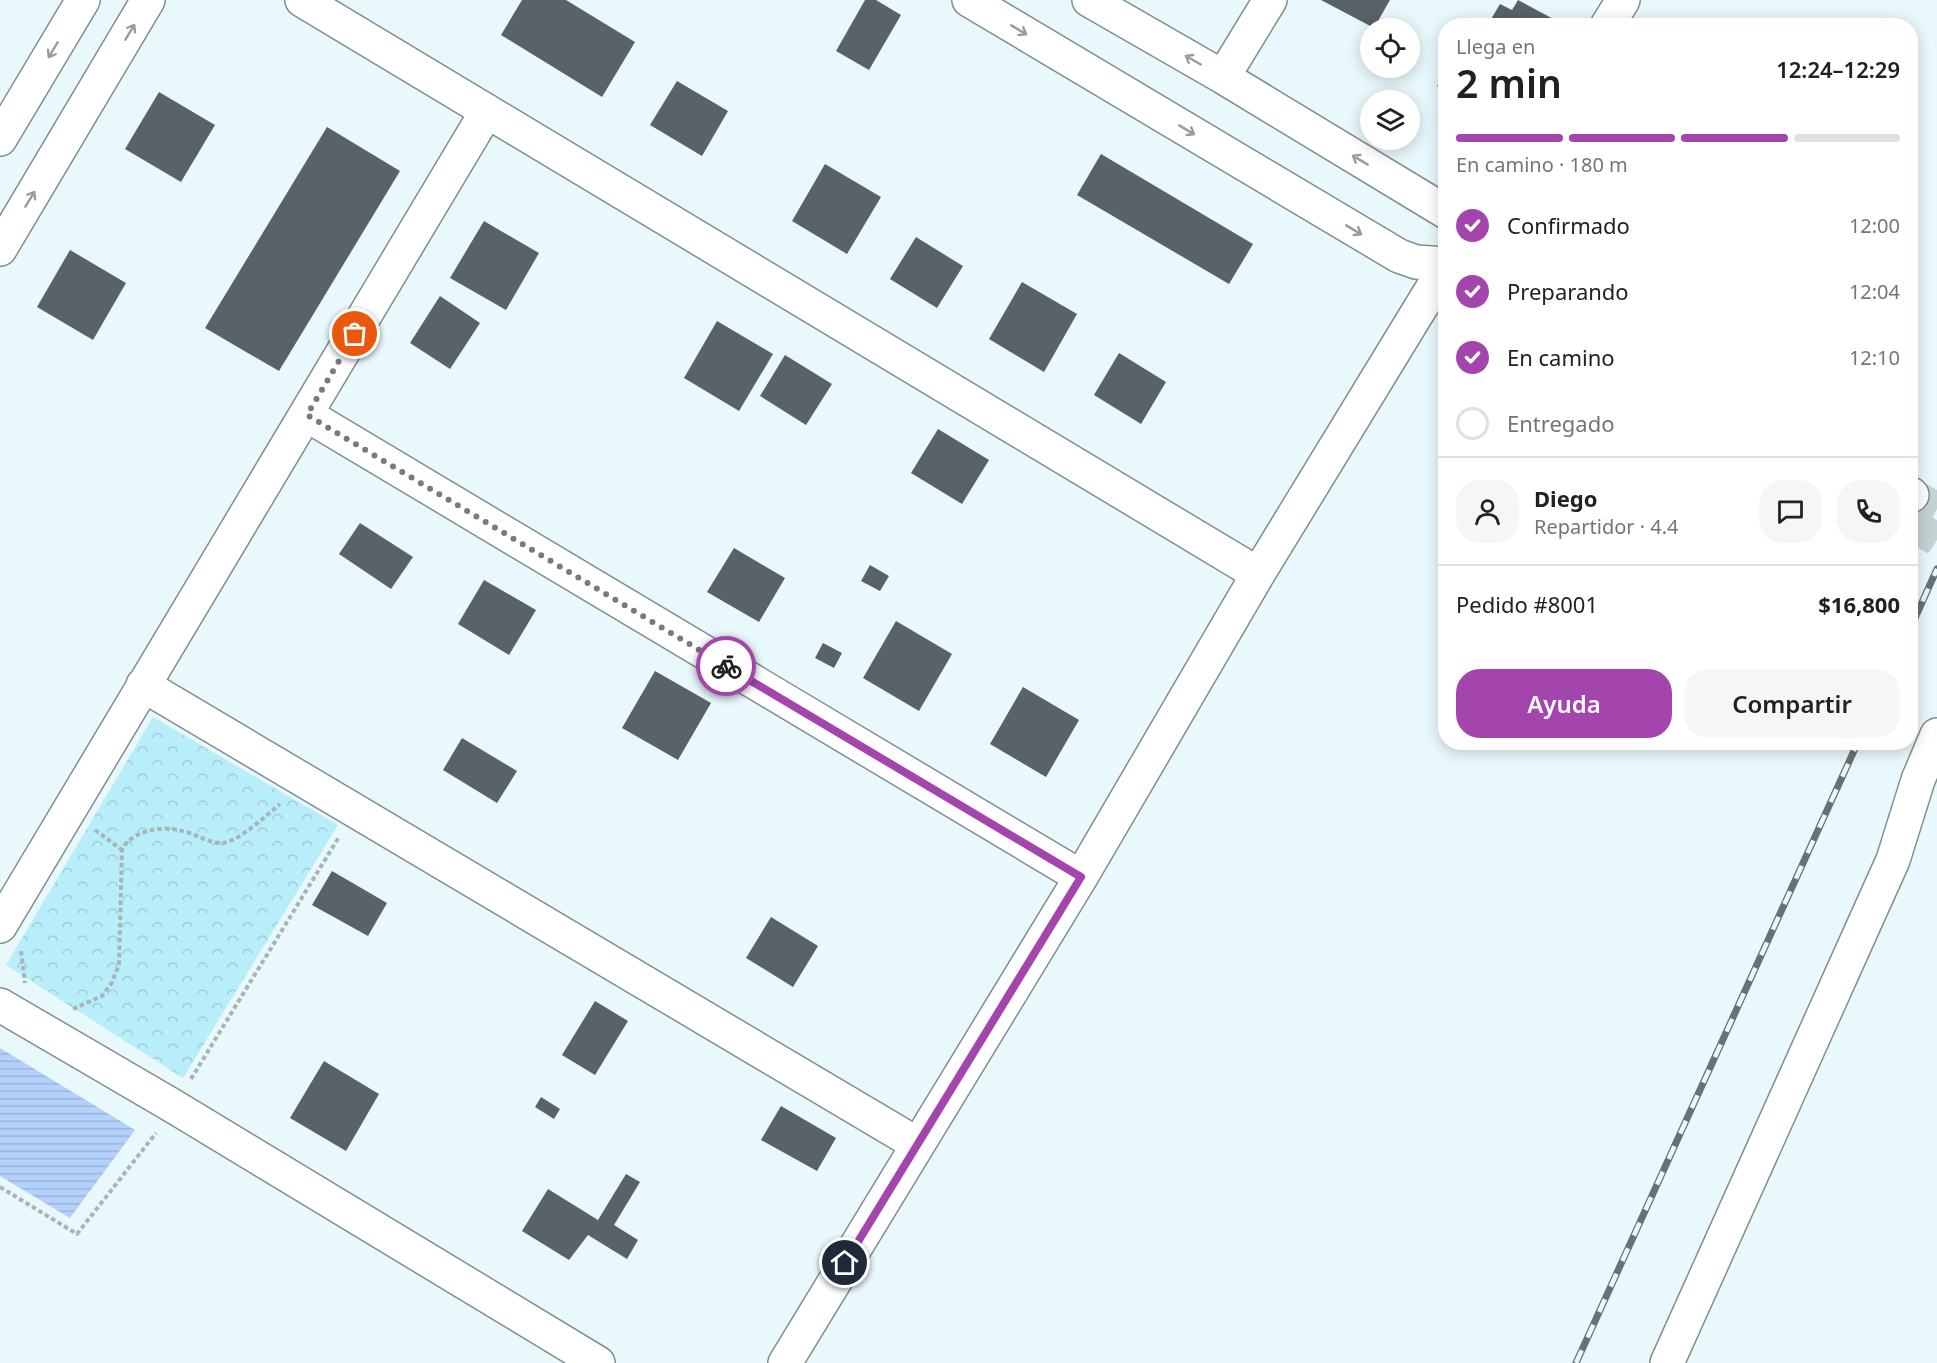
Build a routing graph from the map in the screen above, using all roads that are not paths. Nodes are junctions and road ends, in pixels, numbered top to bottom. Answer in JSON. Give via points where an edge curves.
{"nodes":[{"id":1,"x":83,"y":0,"type":"edge"},
{"id":2,"x":148,"y":0,"type":"edge"},
{"id":3,"x":302,"y":0,"type":"edge"},
{"id":4,"x":969,"y":0,"type":"edge"},
{"id":5,"x":1089,"y":0,"type":"edge"},
{"id":6,"x":1270,"y":0,"type":"edge"},
{"id":7,"x":1623,"y":0,"type":"edge"},
{"id":8,"x":1612,"y":18,"type":"edge"},
{"id":9,"x":1223,"y":77,"type":"junction"},
{"id":10,"x":487,"y":111,"type":"junction"},
{"id":11,"x":0,"y":139,"type":"edge"},
{"id":12,"x":1438,"y":207,"type":"edge"},
{"id":13,"x":0,"y":249,"type":"edge"},
{"id":14,"x":1438,"y":264,"type":"edge"},
{"id":15,"x":1438,"y":278,"type":"edge"},
{"id":16,"x":307,"y":415,"type":"junction"},
{"id":17,"x":1258,"y":574,"type":"junction"},
{"id":18,"x":142,"y":685,"type":"junction"},
{"id":19,"x":1937,"y":735,"type":"edge"},
{"id":20,"x":1937,"y":788,"type":"edge"},
{"id":21,"x":1893,"y":860,"type":"junction"},
{"id":22,"x":1081,"y":877,"type":"junction"},
{"id":23,"x":14,"y":934,"type":"edge"},
{"id":24,"x":13,"y":997,"type":"edge"},
{"id":25,"x":917,"y":1144,"type":"junction"},
{"id":26,"x":598,"y":1363,"type":"edge"},
{"id":27,"x":785,"y":1363,"type":"edge"},
{"id":28,"x":1667,"y":1363,"type":"edge"}],
"edges":[{"from":1,"to":11,"type":"street","one_way":true},
{"from":13,"to":2,"type":"street","one_way":true},
{"from":3,"to":10,"type":"street"},
{"from":4,"to":14,"type":"street","one_way":true,"via":[[1399,256]]},
{"from":9,"to":5,"type":"street","one_way":true},
{"from":6,"to":9,"type":"street"},
{"from":7,"to":8,"type":"street"},
{"from":12,"to":9,"type":"street","one_way":true},
{"from":10,"to":16,"type":"street"},
{"from":10,"to":17,"type":"street"},
{"from":15,"to":17,"type":"street"},
{"from":16,"to":18,"type":"street"},
{"from":16,"to":22,"type":"street"},
{"from":17,"to":22,"type":"street"},
{"from":18,"to":23,"type":"street"},
{"from":18,"to":25,"type":"street"},
{"from":19,"to":21,"type":"street"},
{"from":20,"to":21,"type":"street"},
{"from":21,"to":28,"type":"street"},
{"from":22,"to":25,"type":"street"},
{"from":24,"to":26,"type":"street","via":[[173,1106]]},
{"from":25,"to":27,"type":"street"}]}
